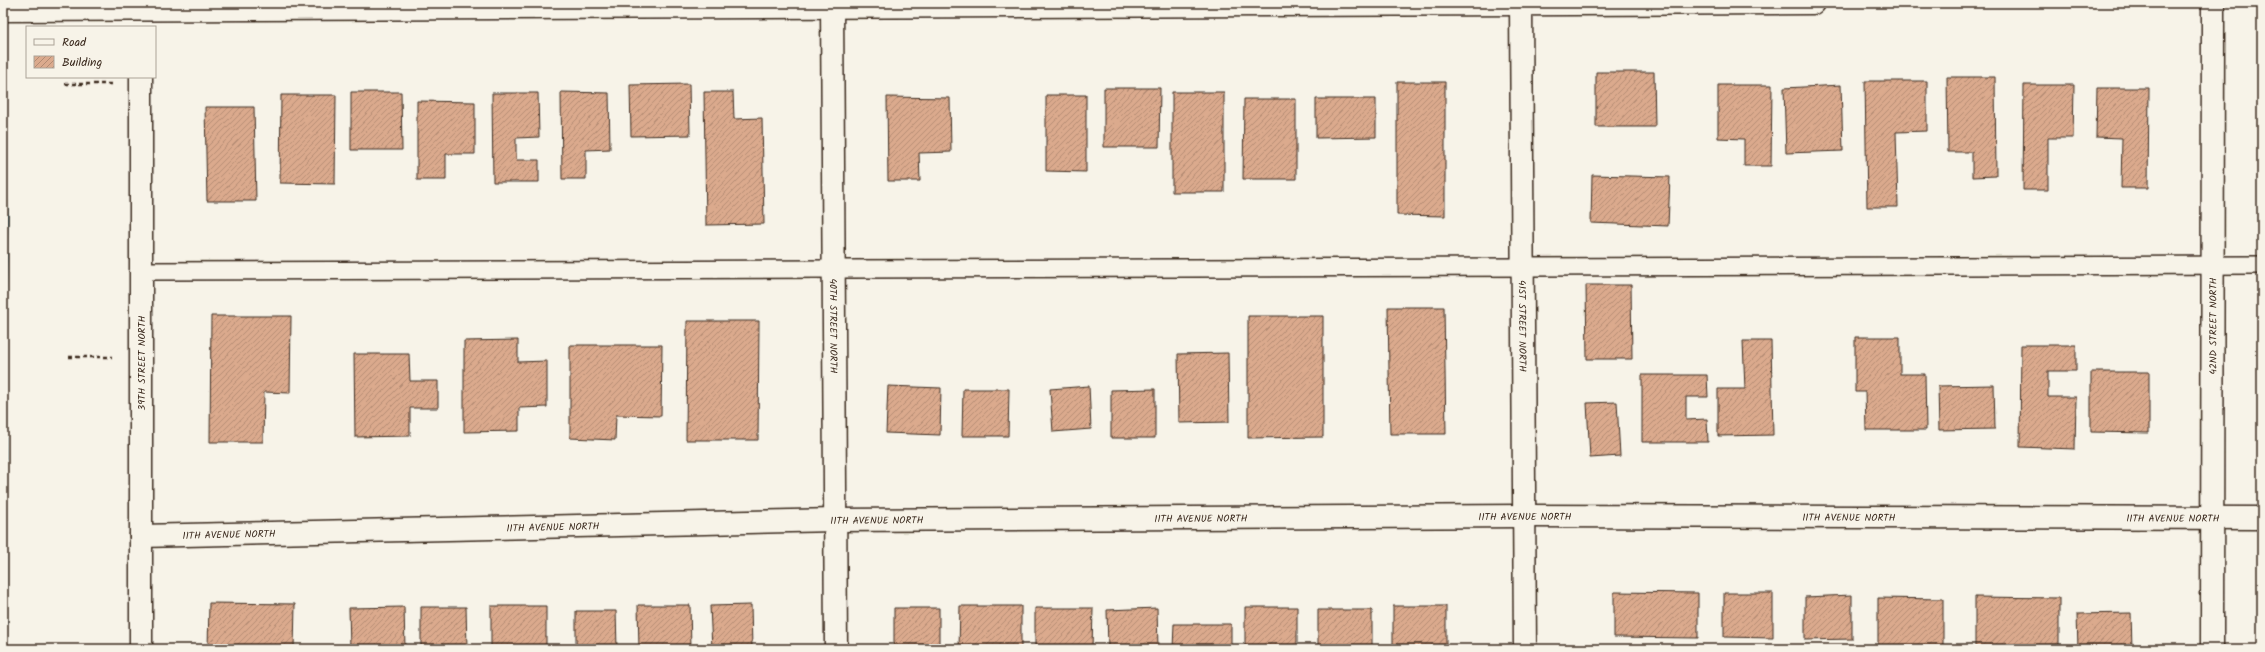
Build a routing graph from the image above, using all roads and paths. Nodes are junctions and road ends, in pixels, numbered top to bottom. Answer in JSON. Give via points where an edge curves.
{"nodes":[{"id":1,"x":1813,"y":3,"type":"edge"},
{"id":2,"x":2213,"y":3,"type":"edge"},
{"id":3,"x":1521,"y":4,"type":"edge"},
{"id":4,"x":832,"y":5,"type":"edge"},
{"id":5,"x":3,"y":10,"type":"edge"},
{"id":6,"x":141,"y":13,"type":"edge"},
{"id":7,"x":141,"y":78,"type":"edge"},
{"id":8,"x":65,"y":84,"type":"dead end"},
{"id":9,"x":112,"y":84,"type":"dead end"},
{"id":10,"x":2262,"y":265,"type":"edge"},
{"id":11,"x":2213,"y":266,"type":"junction"},
{"id":12,"x":1523,"y":267,"type":"junction"},
{"id":13,"x":834,"y":270,"type":"junction"},
{"id":14,"x":141,"y":271,"type":"junction"},
{"id":15,"x":69,"y":357,"type":"dead end"},
{"id":16,"x":113,"y":357,"type":"dead end"},
{"id":17,"x":1525,"y":516,"type":"junction"},
{"id":18,"x":2262,"y":518,"type":"edge"},
{"id":19,"x":2213,"y":519,"type":"junction"},
{"id":20,"x":835,"y":520,"type":"junction"},
{"id":21,"x":141,"y":536,"type":"junction"},
{"id":22,"x":141,"y":649,"type":"edge"},
{"id":23,"x":836,"y":649,"type":"edge"},
{"id":24,"x":1525,"y":649,"type":"edge"},
{"id":25,"x":2212,"y":649,"type":"edge"}],
"edges":[{"from":1,"to":3,"type":"street"},
{"from":2,"to":11,"type":"street","name":"42ND STREET NORTH"},
{"from":3,"to":4,"type":"street"},
{"from":3,"to":12,"type":"street","name":"41ST STREET NORTH"},
{"from":4,"to":6,"type":"street"},
{"from":4,"to":13,"type":"street","name":"40TH STREET NORTH"},
{"from":5,"to":6,"type":"street"},
{"from":7,"to":14,"type":"street","name":"39TH STREET NORTH"},
{"from":8,"to":9,"type":"path"},
{"from":10,"to":11,"type":"lane"},
{"from":11,"to":12,"type":"lane"},
{"from":11,"to":19,"type":"street","name":"42ND STREET NORTH"},
{"from":12,"to":13,"type":"lane"},
{"from":12,"to":17,"type":"street","name":"41ST STREET NORTH"},
{"from":13,"to":14,"type":"lane"},
{"from":13,"to":20,"type":"street","name":"40TH STREET NORTH"},
{"from":14,"to":21,"type":"street","name":"39TH STREET NORTH"},
{"from":15,"to":16,"type":"path"},
{"from":17,"to":19,"type":"street","name":"11TH AVENUE NORTH"},
{"from":17,"to":20,"type":"street","name":"11TH AVENUE NORTH"},
{"from":17,"to":24,"type":"street","name":"41ST STREET NORTH"},
{"from":18,"to":19,"type":"street","name":"11TH AVENUE NORTH"},
{"from":19,"to":25,"type":"street","name":"42ND STREET NORTH"},
{"from":20,"to":21,"type":"street","name":"11TH AVENUE NORTH"},
{"from":20,"to":23,"type":"street","name":"40TH STREET NORTH"},
{"from":21,"to":22,"type":"street","name":"39TH STREET NORTH"}]}
